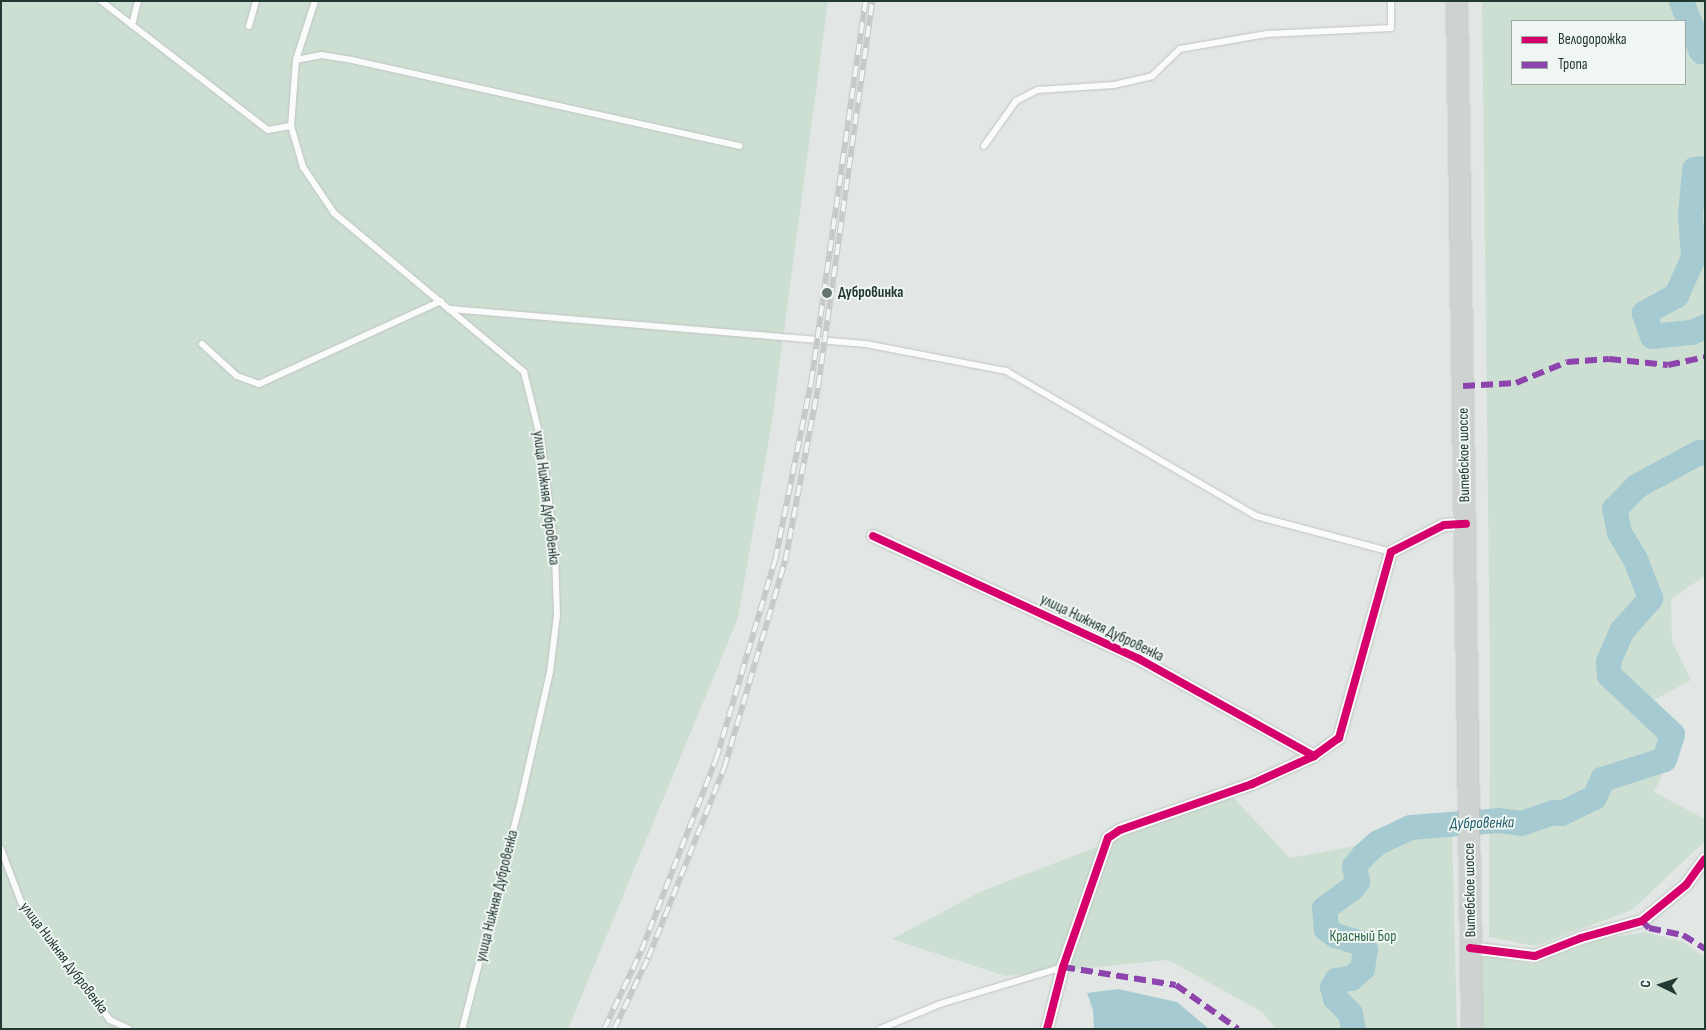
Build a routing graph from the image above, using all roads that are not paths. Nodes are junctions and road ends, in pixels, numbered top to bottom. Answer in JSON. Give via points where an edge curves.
{"nodes":[{"id":1,"x":101,"y":1,"type":"edge"},
{"id":2,"x":138,"y":1,"type":"edge"},
{"id":3,"x":256,"y":1,"type":"edge"},
{"id":4,"x":315,"y":1,"type":"edge"},
{"id":5,"x":1391,"y":1,"type":"edge"},
{"id":6,"x":1457,"y":1,"type":"edge"},
{"id":7,"x":132,"y":25,"type":"junction"},
{"id":8,"x":249,"y":26,"type":"dead end"},
{"id":9,"x":296,"y":60,"type":"junction"},
{"id":10,"x":291,"y":126,"type":"junction"},
{"id":11,"x":740,"y":146,"type":"dead end"},
{"id":12,"x":984,"y":146,"type":"dead end"},
{"id":13,"x":441,"y":301,"type":"junction"},
{"id":14,"x":450,"y":308,"type":"junction"},
{"id":15,"x":202,"y":344,"type":"dead end"},
{"id":16,"x":1466,"y":524,"type":"junction"},
{"id":17,"x":873,"y":536,"type":"dead end"},
{"id":18,"x":1391,"y":552,"type":"junction"},
{"id":19,"x":1314,"y":756,"type":"junction"},
{"id":20,"x":1,"y":849,"type":"edge"},
{"id":21,"x":1705,"y":859,"type":"edge"},
{"id":22,"x":1470,"y":948,"type":"junction"},
{"id":23,"x":1063,"y":967,"type":"junction"},
{"id":24,"x":129,"y":1029,"type":"edge"},
{"id":25,"x":462,"y":1029,"type":"edge"},
{"id":26,"x":880,"y":1029,"type":"edge"},
{"id":27,"x":1047,"y":1029,"type":"edge"},
{"id":28,"x":1472,"y":1029,"type":"edge"}],
"edges":[{"from":1,"to":7,"type":"lane"},
{"from":2,"to":7,"type":"lane"},
{"from":3,"to":8,"type":"lane"},
{"from":4,"to":9,"type":"lane","name":"улица Нижняя Дубровенка"},
{"from":5,"to":12,"type":"lane","via":[[1391,28],[1267,34],[1180,49],[1152,76],[1114,85],[1038,90],[1016,102]]},
{"from":6,"to":16,"type":"main road","name":"Витебское шоссе"},
{"from":7,"to":10,"type":"lane","via":[[268,130]]},
{"from":9,"to":10,"type":"lane","name":"улица Нижняя Дубровенка"},
{"from":9,"to":11,"type":"lane","via":[[320,55],[352,60]]},
{"from":10,"to":13,"type":"lane","name":"улица Нижняя Дубровенка","via":[[303,168],[334,213]]},
{"from":13,"to":14,"type":"lane","name":"улица Нижняя Дубровенка"},
{"from":13,"to":15,"type":"lane","via":[[259,384],[237,376]]},
{"from":14,"to":18,"type":"lane","via":[[866,344],[1006,371],[1256,516]]},
{"from":14,"to":25,"type":"lane","name":"улица Нижняя Дубровенка","via":[[524,372],[542,445],[555,552],[557,615],[550,672],[521,800]]},
{"from":16,"to":18,"type":"street","via":[[1444,525]]},
{"from":16,"to":22,"type":"main road","name":"Витебское шоссе"},
{"from":17,"to":19,"type":"street","name":"улица Нижняя Дубровенка","via":[[1139,659]]},
{"from":18,"to":19,"type":"street","via":[[1339,738]]},
{"from":19,"to":23,"type":"street","via":[[1252,784],[1120,830],[1108,838]]},
{"from":20,"to":24,"type":"lane","name":"улица Нижняя Дубровенка","via":[[21,902],[110,1020]]},
{"from":21,"to":22,"type":"street","via":[[1686,886],[1642,921],[1581,938],[1535,956]]},
{"from":22,"to":28,"type":"main road","name":"Витебское шоссе"},
{"from":23,"to":26,"type":"lane","via":[[940,1004]]},
{"from":23,"to":27,"type":"street"}]}
